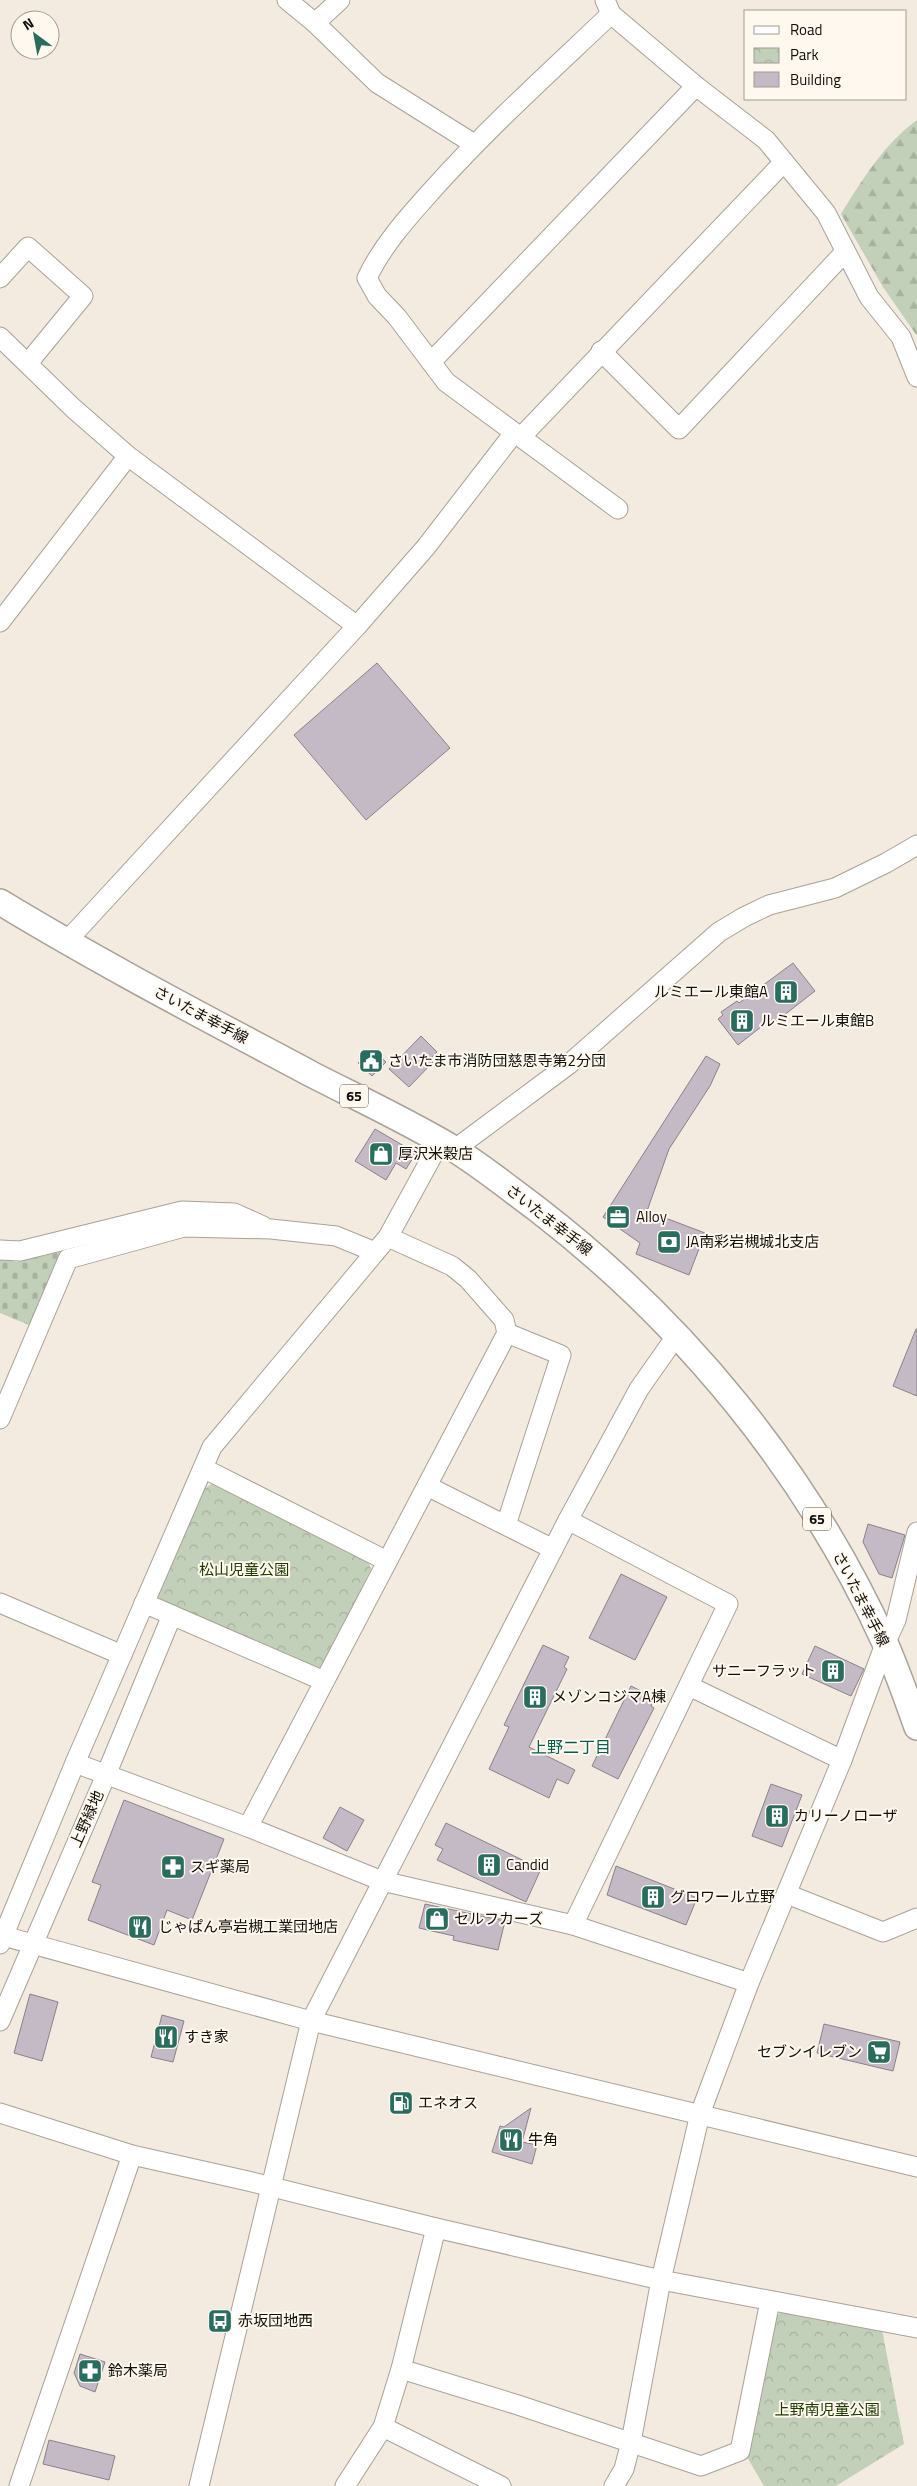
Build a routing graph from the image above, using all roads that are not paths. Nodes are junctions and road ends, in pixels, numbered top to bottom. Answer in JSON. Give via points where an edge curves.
{"nodes":[{"id":1,"x":286,"y":0,"type":"edge"},
{"id":2,"x":340,"y":0,"type":"edge"},
{"id":3,"x":608,"y":7,"type":"edge"},
{"id":4,"x":314,"y":23,"type":"junction"},
{"id":5,"x":696,"y":86,"type":"junction"},
{"id":6,"x":474,"y":144,"type":"junction"},
{"id":7,"x":784,"y":162,"type":"junction"},
{"id":8,"x":845,"y":252,"type":"junction"},
{"id":9,"x":0,"y":278,"type":"edge"},
{"id":10,"x":0,"y":337,"type":"edge"},
{"id":11,"x":601,"y":352,"type":"junction"},
{"id":12,"x":431,"y":362,"type":"junction"},
{"id":13,"x":28,"y":363,"type":"junction"},
{"id":14,"x":917,"y":377,"type":"edge"},
{"id":15,"x":518,"y":435,"type":"junction"},
{"id":16,"x":128,"y":456,"type":"junction"},
{"id":17,"x":618,"y":509,"type":"dead end"},
{"id":18,"x":0,"y":622,"type":"edge"},
{"id":19,"x":357,"y":626,"type":"junction"},
{"id":20,"x":917,"y":845,"type":"edge"},
{"id":21,"x":0,"y":902,"type":"edge"},
{"id":22,"x":66,"y":942,"type":"junction"},
{"id":23,"x":447,"y":1145,"type":"junction"},
{"id":24,"x":271,"y":1229,"type":"junction"},
{"id":25,"x":388,"y":1237,"type":"junction"},
{"id":26,"x":0,"y":1250,"type":"edge"},
{"id":27,"x":376,"y":1252,"type":"junction"},
{"id":28,"x":507,"y":1332,"type":"junction"},
{"id":29,"x":677,"y":1335,"type":"junction"},
{"id":30,"x":0,"y":1419,"type":"edge"},
{"id":31,"x":203,"y":1468,"type":"junction"},
{"id":32,"x":427,"y":1486,"type":"junction"},
{"id":33,"x":568,"y":1520,"type":"junction"},
{"id":34,"x":506,"y":1525,"type":"junction"},
{"id":35,"x":917,"y":1532,"type":"edge"},
{"id":36,"x":553,"y":1549,"type":"junction"},
{"id":37,"x":387,"y":1561,"type":"junction"},
{"id":38,"x":0,"y":1603,"type":"edge"},
{"id":39,"x":144,"y":1603,"type":"junction"},
{"id":40,"x":172,"y":1615,"type":"junction"},
{"id":41,"x":885,"y":1644,"type":"junction"},
{"id":42,"x":122,"y":1655,"type":"junction"},
{"id":43,"x":324,"y":1681,"type":"junction"},
{"id":44,"x":689,"y":1686,"type":"junction"},
{"id":45,"x":916,"y":1719,"type":"edge"},
{"id":46,"x":842,"y":1760,"type":"junction"},
{"id":47,"x":75,"y":1763,"type":"junction"},
{"id":48,"x":106,"y":1775,"type":"junction"},
{"id":49,"x":248,"y":1827,"type":"junction"},
{"id":50,"x":382,"y":1881,"type":"junction"},
{"id":51,"x":787,"y":1894,"type":"junction"},
{"id":52,"x":917,"y":1918,"type":"edge"},
{"id":53,"x":573,"y":1925,"type":"junction"},
{"id":54,"x":1,"y":1938,"type":"edge"},
{"id":55,"x":32,"y":1946,"type":"junction"},
{"id":56,"x":749,"y":1983,"type":"junction"},
{"id":57,"x":0,"y":2021,"type":"edge"},
{"id":58,"x":311,"y":2021,"type":"junction"},
{"id":59,"x":0,"y":2113,"type":"edge"},
{"id":60,"x":700,"y":2114,"type":"junction"},
{"id":61,"x":132,"y":2155,"type":"junction"},
{"id":62,"x":917,"y":2167,"type":"edge"},
{"id":63,"x":271,"y":2186,"type":"junction"},
{"id":64,"x":436,"y":2228,"type":"junction"},
{"id":65,"x":661,"y":2280,"type":"junction"},
{"id":66,"x":770,"y":2301,"type":"junction"},
{"id":67,"x":917,"y":2328,"type":"edge"},
{"id":68,"x":402,"y":2369,"type":"junction"},
{"id":69,"x":383,"y":2427,"type":"junction"},
{"id":70,"x":631,"y":2442,"type":"junction"},
{"id":71,"x":19,"y":2486,"type":"edge"},
{"id":72,"x":199,"y":2486,"type":"edge"},
{"id":73,"x":345,"y":2486,"type":"edge"},
{"id":74,"x":501,"y":2486,"type":"edge"},
{"id":75,"x":614,"y":2486,"type":"edge"}],
"edges":[{"from":1,"to":4,"type":"street"},
{"from":2,"to":4,"type":"street"},
{"from":3,"to":5,"type":"street"},
{"from":3,"to":6,"type":"street"},
{"from":4,"to":6,"type":"street","via":[[377,82]]},
{"from":5,"to":7,"type":"street","via":[[766,140]]},
{"from":5,"to":12,"type":"street"},
{"from":6,"to":12,"type":"street","via":[[376,258],[367,278],[377,296]]},
{"from":7,"to":8,"type":"street","via":[[826,213]]},
{"from":7,"to":11,"type":"street"},
{"from":8,"to":11,"type":"street","via":[[679,429]]},
{"from":8,"to":14,"type":"street","via":[[869,297],[901,337]]},
{"from":9,"to":13,"type":"street","via":[[28,246],[83,296]]},
{"from":10,"to":13,"type":"street"},
{"from":11,"to":15,"type":"street"},
{"from":12,"to":15,"type":"street","via":[[446,382]]},
{"from":13,"to":16,"type":"street"},
{"from":15,"to":17,"type":"street"},
{"from":15,"to":19,"type":"street"},
{"from":16,"to":18,"type":"street"},
{"from":16,"to":19,"type":"street"},
{"from":19,"to":22,"type":"street"},
{"from":20,"to":23,"type":"street","via":[[836,888],[769,905],[719,932],[568,1065]]},
{"from":21,"to":22,"type":"main road","name":"さいたま幸手線","number":"65"},
{"from":22,"to":23,"type":"main road","name":"さいたま幸手線","number":"65"},
{"from":23,"to":25,"type":"street"},
{"from":23,"to":29,"type":"main road","name":"さいたま幸手線","number":"65","via":[[572,1236]]},
{"from":24,"to":26,"type":"street","via":[[234,1212],[182,1211],[20,1252]]},
{"from":24,"to":27,"type":"street","via":[[336,1236]]},
{"from":24,"to":30,"type":"street","via":[[184,1228],[68,1259]]},
{"from":25,"to":27,"type":"street"},
{"from":25,"to":28,"type":"street","via":[[452,1266],[468,1279],[504,1320]]},
{"from":27,"to":31,"type":"street","via":[[212,1447]]},
{"from":28,"to":32,"type":"street"},
{"from":28,"to":34,"type":"street","via":[[561,1355]]},
{"from":29,"to":33,"type":"street","via":[[639,1389]]},
{"from":29,"to":41,"type":"main road","name":"さいたま幸手線","number":"65","via":[[727,1391],[776,1455],[831,1542]]},
{"from":31,"to":37,"type":"street"},
{"from":31,"to":39,"type":"street"},
{"from":32,"to":34,"type":"street"},
{"from":32,"to":37,"type":"street"},
{"from":33,"to":36,"type":"street"},
{"from":33,"to":44,"type":"street","via":[[728,1604]]},
{"from":34,"to":36,"type":"street"},
{"from":35,"to":41,"type":"street","via":[[896,1620]]},
{"from":36,"to":50,"type":"street"},
{"from":37,"to":43,"type":"street"},
{"from":38,"to":42,"type":"street"},
{"from":39,"to":40,"type":"street"},
{"from":39,"to":42,"type":"street"},
{"from":40,"to":43,"type":"street"},
{"from":40,"to":48,"type":"street","name":"上野緑地"},
{"from":41,"to":45,"type":"main road","name":"さいたま幸手線","number":"65"},
{"from":41,"to":46,"type":"street"},
{"from":42,"to":47,"type":"street"},
{"from":43,"to":49,"type":"street"},
{"from":44,"to":46,"type":"street"},
{"from":44,"to":53,"type":"street"},
{"from":46,"to":51,"type":"street"},
{"from":47,"to":48,"type":"street"},
{"from":47,"to":54,"type":"street"},
{"from":48,"to":49,"type":"street"},
{"from":48,"to":55,"type":"street","name":"上野緑地"},
{"from":49,"to":50,"type":"street"},
{"from":50,"to":53,"type":"street"},
{"from":50,"to":58,"type":"street"},
{"from":51,"to":52,"type":"street","via":[[883,1932]]},
{"from":51,"to":56,"type":"street"},
{"from":53,"to":56,"type":"street"},
{"from":54,"to":55,"type":"street"},
{"from":55,"to":57,"type":"street","name":"上野緑地"},
{"from":55,"to":58,"type":"street"},
{"from":56,"to":60,"type":"street"},
{"from":58,"to":60,"type":"street"},
{"from":58,"to":63,"type":"street"},
{"from":59,"to":61,"type":"street"},
{"from":60,"to":62,"type":"street"},
{"from":60,"to":65,"type":"street"},
{"from":61,"to":63,"type":"street"},
{"from":61,"to":71,"type":"street"},
{"from":63,"to":64,"type":"street"},
{"from":63,"to":72,"type":"street"},
{"from":64,"to":65,"type":"street"},
{"from":64,"to":68,"type":"street"},
{"from":65,"to":66,"type":"street"},
{"from":65,"to":70,"type":"street"},
{"from":66,"to":67,"type":"street"},
{"from":66,"to":70,"type":"street","via":[[740,2452],[701,2466]]},
{"from":68,"to":69,"type":"street"},
{"from":68,"to":70,"type":"street"},
{"from":69,"to":73,"type":"street"},
{"from":69,"to":74,"type":"street"},
{"from":70,"to":75,"type":"street","via":[[624,2469]]}]}
